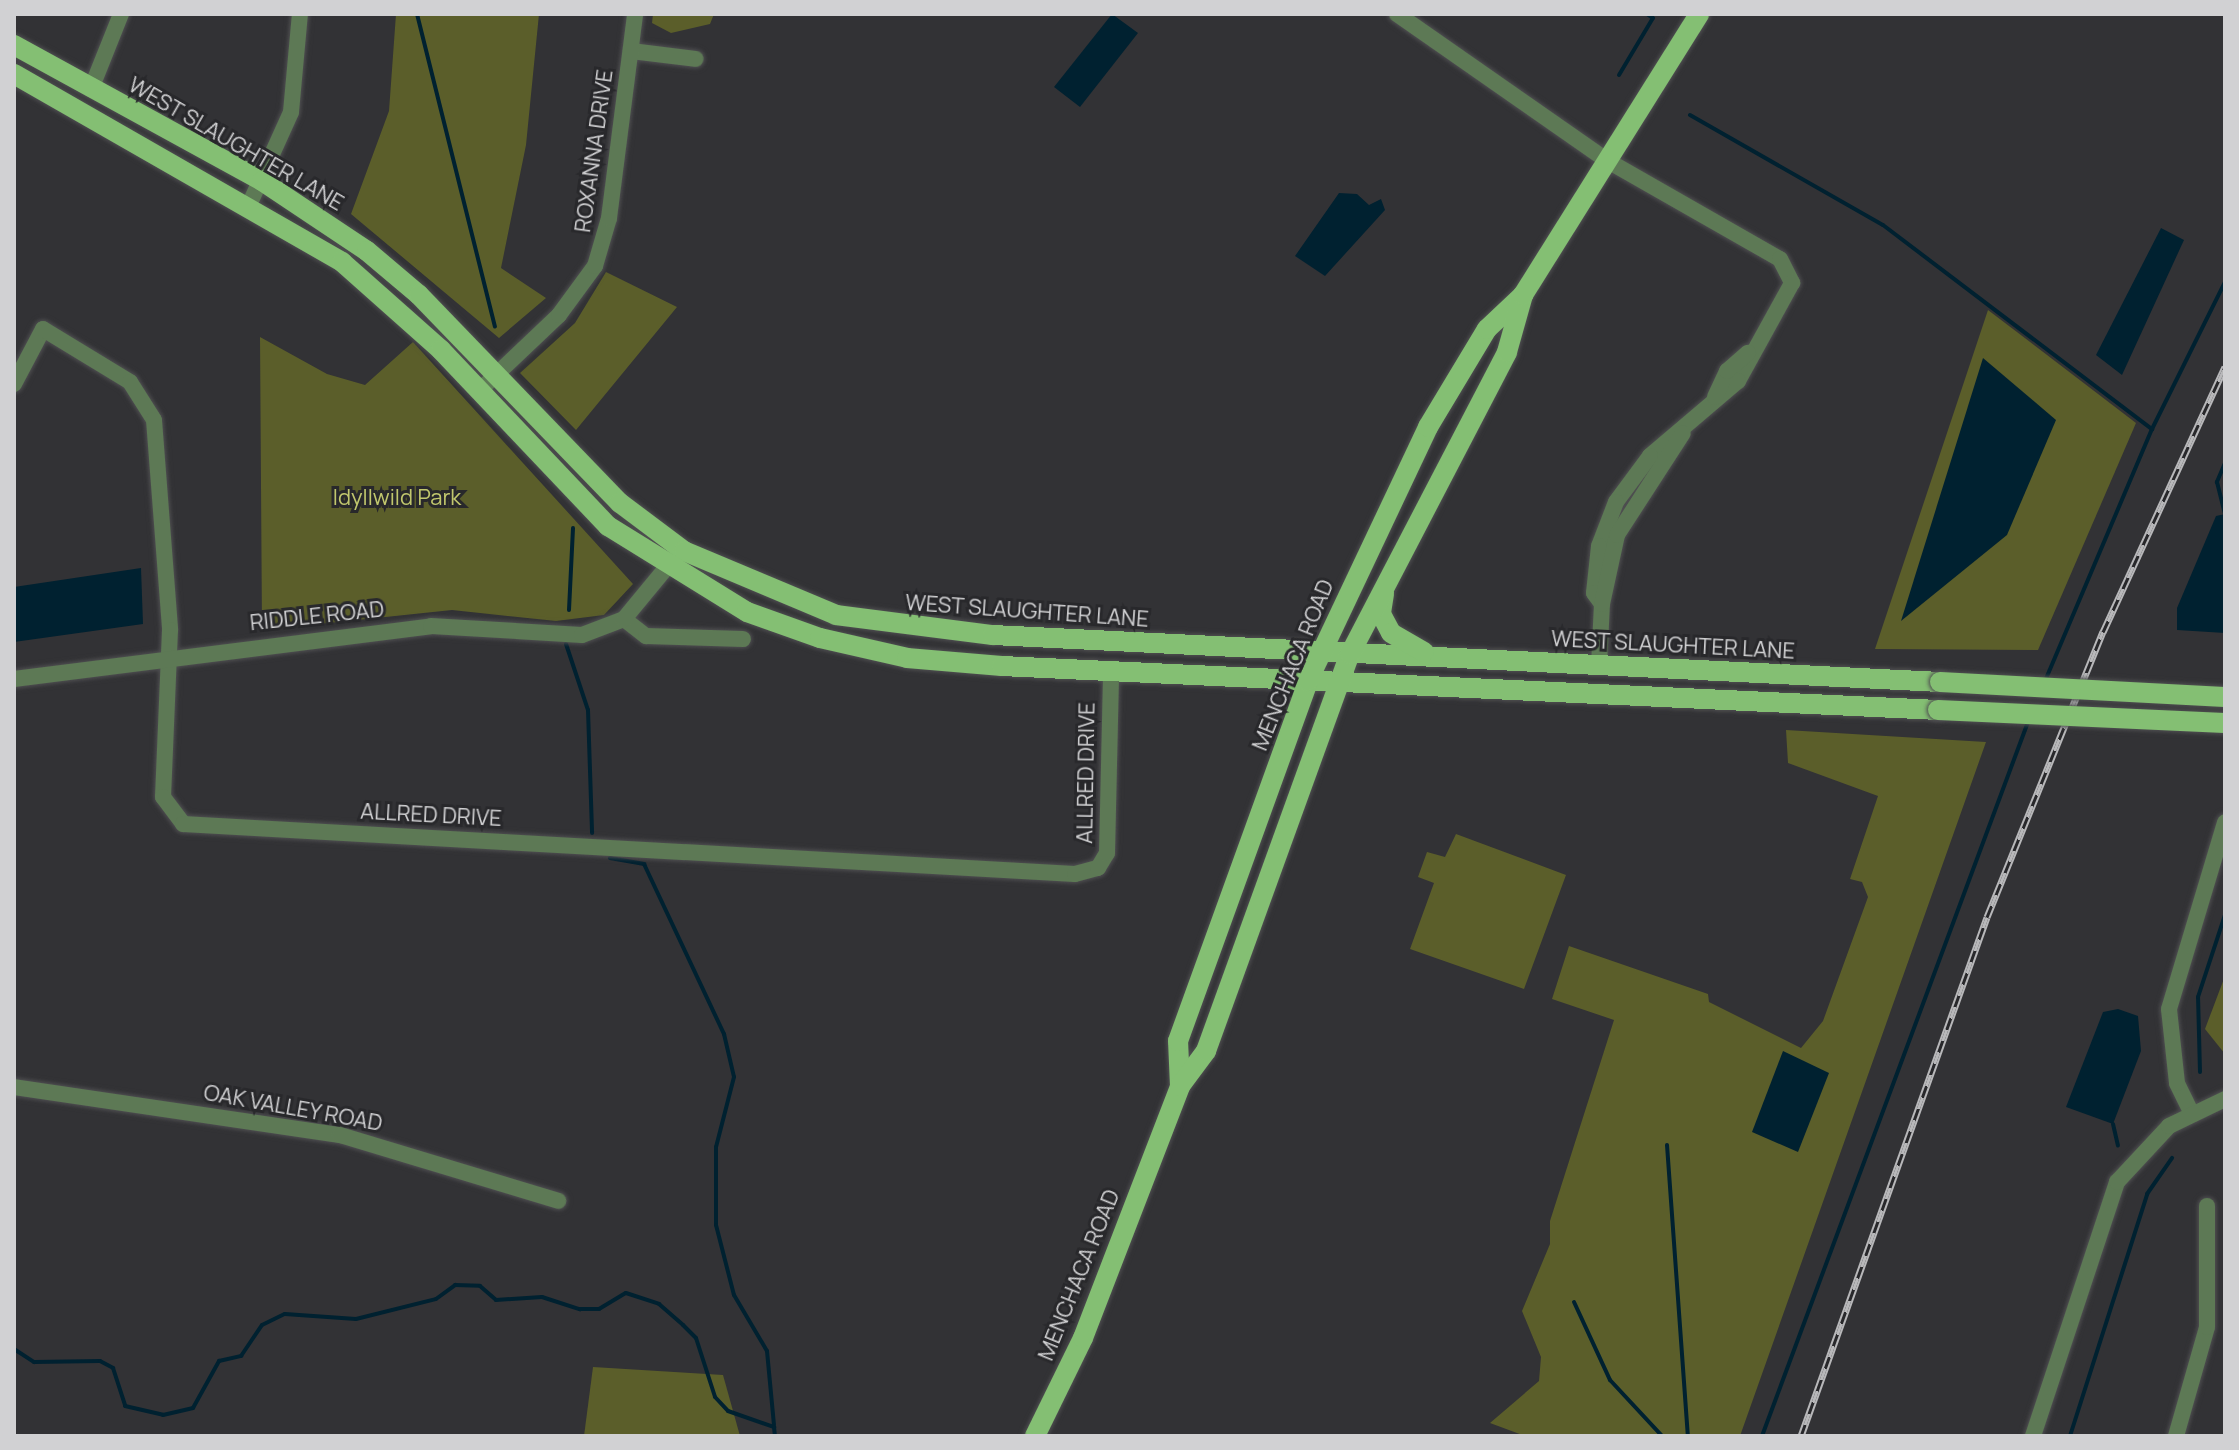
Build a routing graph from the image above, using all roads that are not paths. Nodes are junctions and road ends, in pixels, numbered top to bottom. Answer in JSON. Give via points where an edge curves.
{"nodes":[{"id":1,"x":121,"y":14,"type":"edge"},
{"id":2,"x":300,"y":14,"type":"edge"},
{"id":3,"x":635,"y":14,"type":"edge"},
{"id":4,"x":1397,"y":14,"type":"edge"},
{"id":5,"x":1699,"y":14,"type":"edge"},
{"id":6,"x":14,"y":45,"type":"edge"},
{"id":7,"x":631,"y":51,"type":"junction"},
{"id":8,"x":696,"y":59,"type":"dead end"},
{"id":9,"x":14,"y":74,"type":"edge"},
{"id":10,"x":91,"y":89,"type":"junction"},
{"id":11,"x":1608,"y":161,"type":"junction"},
{"id":12,"x":262,"y":181,"type":"junction"},
{"id":13,"x":250,"y":203,"type":"junction"},
{"id":14,"x":1523,"y":295,"type":"junction"},
{"id":15,"x":496,"y":374,"type":"junction"},
{"id":16,"x":14,"y":384,"type":"edge"},
{"id":17,"x":479,"y":391,"type":"junction"},
{"id":18,"x":684,"y":551,"type":"junction"},
{"id":19,"x":663,"y":566,"type":"junction"},
{"id":20,"x":1386,"y":581,"type":"junction"},
{"id":21,"x":624,"y":619,"type":"junction"},
{"id":22,"x":993,"y":635,"type":"junction"},
{"id":23,"x":743,"y":639,"type":"dead end"},
{"id":24,"x":1321,"y":652,"type":"junction"},
{"id":25,"x":1350,"y":654,"type":"junction"},
{"id":26,"x":169,"y":656,"type":"junction"},
{"id":27,"x":1434,"y":657,"type":"junction"},
{"id":28,"x":949,"y":662,"type":"junction"},
{"id":29,"x":1599,"y":665,"type":"junction"},
{"id":30,"x":1111,"y":671,"type":"junction"},
{"id":31,"x":14,"y":679,"type":"edge"},
{"id":32,"x":1308,"y":681,"type":"junction"},
{"id":33,"x":1339,"y":682,"type":"junction"},
{"id":34,"x":2225,"y":697,"type":"edge"},
{"id":35,"x":2225,"y":723,"type":"edge"},
{"id":36,"x":2225,"y":822,"type":"edge"},
{"id":37,"x":1180,"y":1086,"type":"junction"},
{"id":38,"x":14,"y":1087,"type":"edge"},
{"id":39,"x":2225,"y":1099,"type":"edge"},
{"id":40,"x":2191,"y":1112,"type":"junction"},
{"id":41,"x":558,"y":1201,"type":"dead end"},
{"id":42,"x":2207,"y":1206,"type":"dead end"},
{"id":43,"x":1035,"y":1436,"type":"edge"},
{"id":44,"x":2033,"y":1436,"type":"edge"},
{"id":45,"x":2176,"y":1436,"type":"edge"}],
"edges":[{"from":1,"to":10,"type":"street"},
{"from":2,"to":12,"type":"street","via":[[291,112]]},
{"from":3,"to":7,"type":"street","name":"ROXANNA DRIVE"},
{"from":4,"to":11,"type":"street"},
{"from":5,"to":11,"type":"main road","name":"MENCHACA ROAD"},
{"from":6,"to":10,"type":"main road","name":"WEST SLAUGHTER LANE"},
{"from":7,"to":8,"type":"street"},
{"from":7,"to":15,"type":"street","name":"ROXANNA DRIVE","via":[[609,218],[595,266],[559,315]]},
{"from":9,"to":13,"type":"main road","name":"WEST SLAUGHTER LANE"},
{"from":10,"to":12,"type":"main road","name":"WEST SLAUGHTER LANE"},
{"from":11,"to":14,"type":"main road","name":"MENCHACA ROAD"},
{"from":11,"to":29,"type":"street","via":[[1780,259],[1792,283],[1749,352],[1727,371],[1711,405],[1683,433],[1617,535],[1610,594],[1602,604]]},
{"from":12,"to":13,"type":"street"},
{"from":12,"to":15,"type":"main road","name":"WEST SLAUGHTER LANE","via":[[367,251]]},
{"from":13,"to":17,"type":"main road","name":"WEST SLAUGHTER LANE","via":[[354,272]]},
{"from":14,"to":20,"type":"main road","name":"MENCHACA ROAD","via":[[1507,352]]},
{"from":14,"to":24,"type":"main road","name":"MENCHACA ROAD","via":[[1487,329],[1428,427]]},
{"from":15,"to":17,"type":"street","name":"ROXANNA DRIVE"},
{"from":15,"to":18,"type":"main road","name":"WEST SLAUGHTER LANE","via":[[620,503]]},
{"from":16,"to":26,"type":"street","name":"ALLRED DRIVE","via":[[43,329],[96,356],[144,400],[161,461]]},
{"from":17,"to":19,"type":"main road","name":"WEST SLAUGHTER LANE","via":[[562,483]]},
{"from":18,"to":19,"type":"street"},
{"from":18,"to":22,"type":"main road","name":"WEST SLAUGHTER LANE","via":[[836,615]]},
{"from":19,"to":21,"type":"street"},
{"from":19,"to":28,"type":"main road","name":"WEST SLAUGHTER LANE","via":[[747,612],[820,638]]},
{"from":20,"to":25,"type":"main road","name":"MENCHACA ROAD"},
{"from":20,"to":27,"type":"main road","via":[[1381,614],[1391,633]]},
{"from":21,"to":23,"type":"street","via":[[646,636]]},
{"from":21,"to":26,"type":"street","name":"RIDDLE ROAD","via":[[582,635],[431,626]]},
{"from":22,"to":24,"type":"main road","name":"WEST SLAUGHTER LANE"},
{"from":22,"to":28,"type":"main road","via":[[974,654]]},
{"from":24,"to":25,"type":"main road","name":"WEST SLAUGHTER LANE"},
{"from":24,"to":32,"type":"main road","name":"MENCHACA ROAD"},
{"from":25,"to":27,"type":"main road","name":"WEST SLAUGHTER LANE"},
{"from":25,"to":33,"type":"main road","name":"MENCHACA ROAD"},
{"from":26,"to":30,"type":"street","name":"ALLRED DRIVE","via":[[163,797],[183,824],[1075,874],[1098,868],[1110,838]]},
{"from":26,"to":31,"type":"street","name":"RIDDLE ROAD"},
{"from":27,"to":29,"type":"main road","name":"WEST SLAUGHTER LANE"},
{"from":28,"to":30,"type":"main road","name":"WEST SLAUGHTER LANE"},
{"from":29,"to":34,"type":"main road","name":"WEST SLAUGHTER LANE","bridge":true},
{"from":30,"to":32,"type":"main road","name":"WEST SLAUGHTER LANE"},
{"from":32,"to":33,"type":"main road","name":"WEST SLAUGHTER LANE"},
{"from":32,"to":37,"type":"main road","name":"MENCHACA ROAD","via":[[1178,1041]]},
{"from":33,"to":35,"type":"main road","name":"WEST SLAUGHTER LANE","bridge":true},
{"from":33,"to":37,"type":"main road","name":"MENCHACA ROAD","via":[[1206,1051]]},
{"from":36,"to":40,"type":"street","via":[[2169,1009],[2177,1083]]},
{"from":37,"to":43,"type":"main road","name":"MENCHACA ROAD","via":[[1083,1338]]},
{"from":38,"to":41,"type":"street","name":"OAK VALLEY ROAD","via":[[340,1135]]},
{"from":39,"to":40,"type":"street"},
{"from":40,"to":44,"type":"street","via":[[2124,1171],[2096,1232]]},
{"from":42,"to":45,"type":"street","via":[[2207,1327]]}]}
